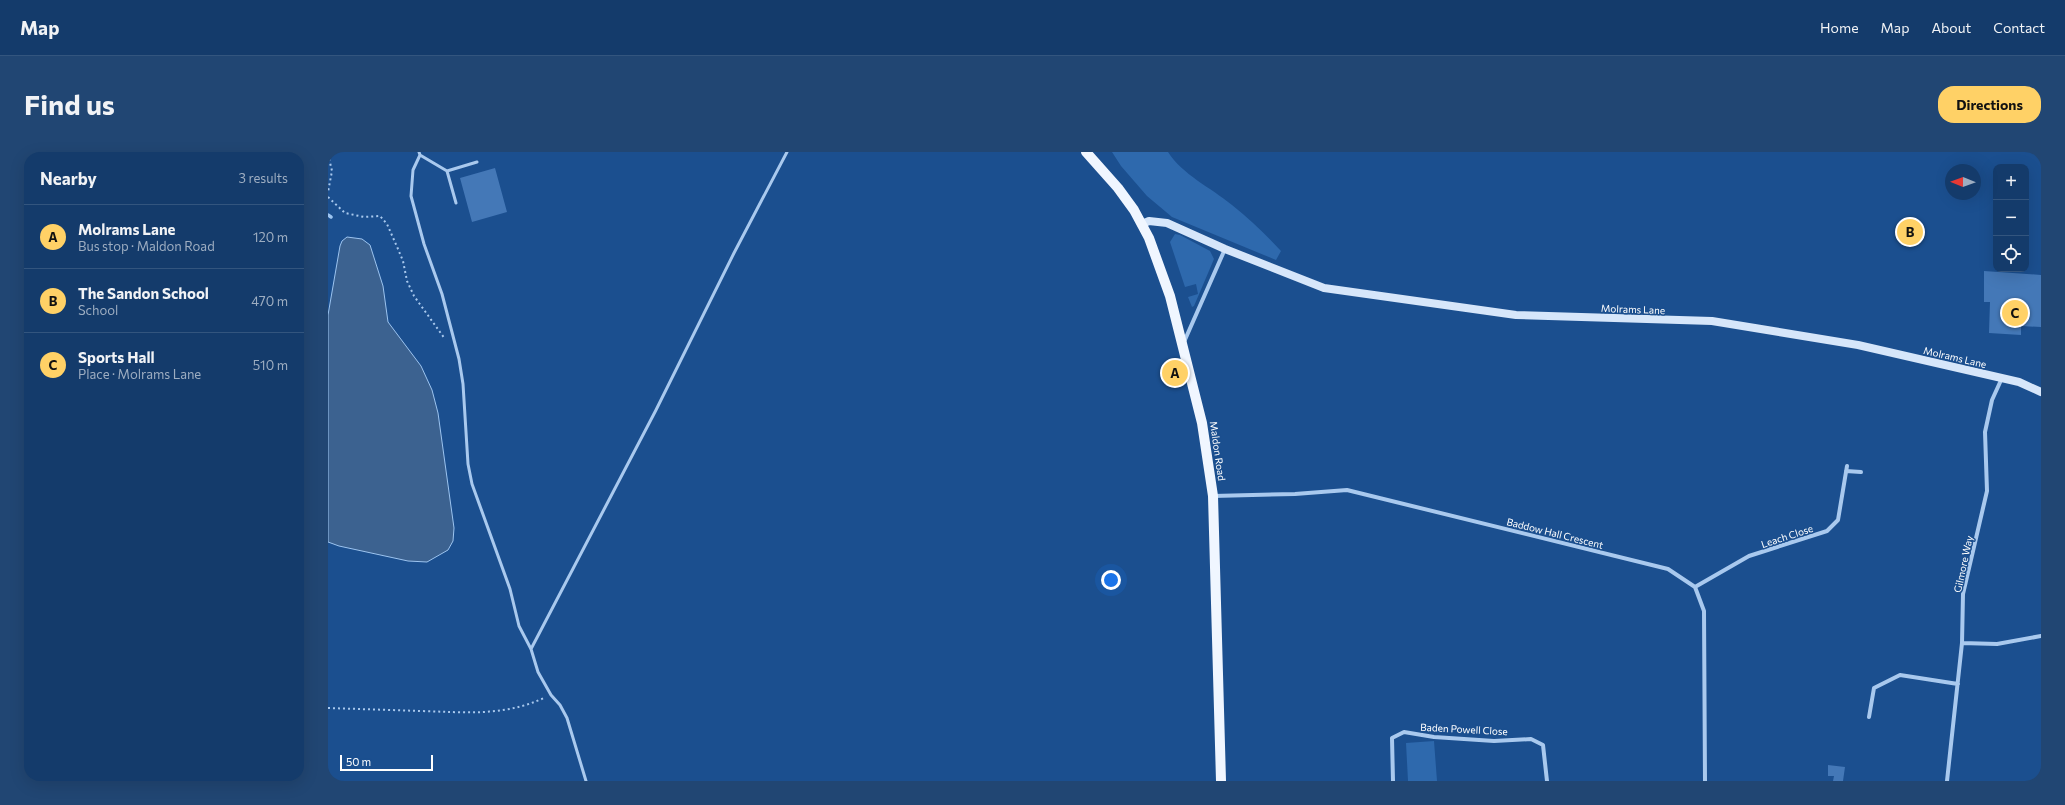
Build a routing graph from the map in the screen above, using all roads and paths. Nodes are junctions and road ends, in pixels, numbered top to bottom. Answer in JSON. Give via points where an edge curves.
{"nodes":[{"id":1,"x":787,"y":152,"type":"edge"},
{"id":2,"x":1086,"y":152,"type":"edge"},
{"id":3,"x":420,"y":153,"type":"edge"},
{"id":4,"x":328,"y":154,"type":"edge"},
{"id":5,"x":477,"y":162,"type":"dead end"},
{"id":6,"x":447,"y":171,"type":"junction"},
{"id":7,"x":328,"y":192,"type":"edge"},
{"id":8,"x":328,"y":198,"type":"edge"},
{"id":9,"x":456,"y":203,"type":"dead end"},
{"id":10,"x":1142,"y":224,"type":"junction"},
{"id":11,"x":1225,"y":249,"type":"junction"},
{"id":12,"x":446,"y":341,"type":"dead end"},
{"id":13,"x":1183,"y":345,"type":"junction"},
{"id":14,"x":2002,"y":378,"type":"junction"},
{"id":15,"x":2041,"y":392,"type":"edge"},
{"id":16,"x":1847,"y":466,"type":"dead end"},
{"id":17,"x":1846,"y":471,"type":"junction"},
{"id":18,"x":1861,"y":472,"type":"dead end"},
{"id":19,"x":1213,"y":496,"type":"junction"},
{"id":20,"x":1695,"y":587,"type":"junction"},
{"id":21,"x":2041,"y":636,"type":"edge"},
{"id":22,"x":1962,"y":643,"type":"junction"},
{"id":23,"x":531,"y":649,"type":"junction"},
{"id":24,"x":1958,"y":684,"type":"junction"},
{"id":25,"x":551,"y":695,"type":"junction"},
{"id":26,"x":328,"y":708,"type":"edge"},
{"id":27,"x":1869,"y":717,"type":"dead end"},
{"id":28,"x":586,"y":781,"type":"edge"},
{"id":29,"x":1221,"y":781,"type":"edge"},
{"id":30,"x":1394,"y":781,"type":"edge"},
{"id":31,"x":1547,"y":781,"type":"edge"},
{"id":32,"x":1705,"y":781,"type":"edge"},
{"id":33,"x":1947,"y":781,"type":"edge"}],
"edges":[{"from":1,"to":23,"type":"lane"},
{"from":2,"to":10,"type":"main road","name":"Maldon Road","via":[[1118,188]]},
{"from":3,"to":6,"type":"lane"},
{"from":3,"to":23,"type":"lane","via":[[413,170],[411,196],[424,244],[442,294],[459,359],[472,484],[510,589],[519,626]]},
{"from":4,"to":7,"type":"path","via":[[332,172]]},
{"from":5,"to":6,"type":"lane"},
{"from":6,"to":9,"type":"lane"},
{"from":8,"to":12,"type":"path","via":[[345,213],[364,217],[380,216],[387,224],[414,296]]},
{"from":10,"to":11,"type":"street","name":"Molrams Lane","via":[[1149,221],[1167,223]]},
{"from":10,"to":13,"type":"main road","name":"Maldon Road","via":[[1170,296]]},
{"from":11,"to":13,"type":"street"},
{"from":11,"to":14,"type":"street","name":"Molrams Lane","via":[[1324,288],[1516,315],[1712,321],[1858,345]]},
{"from":13,"to":19,"type":"main road","name":"Maldon Road","via":[[1202,423]]},
{"from":14,"to":15,"type":"street","name":"Molrams Lane"},
{"from":14,"to":22,"type":"street","name":"Gilmore Way","via":[[1992,400],[1985,432],[1987,491],[1963,594]]},
{"from":16,"to":17,"type":"street","name":"Leach Close"},
{"from":17,"to":18,"type":"street"},
{"from":17,"to":20,"type":"street","name":"Leach Close","via":[[1838,520],[1827,531],[1749,556]]},
{"from":19,"to":20,"type":"street","name":"Baddow Hall Crescent","via":[[1347,490],[1668,569]]},
{"from":19,"to":29,"type":"main road","name":"Maldon Road"},
{"from":20,"to":32,"type":"street","via":[[1704,611]]},
{"from":21,"to":22,"type":"street","via":[[1996,644]]},
{"from":22,"to":24,"type":"street","name":"Gilmore Way"},
{"from":23,"to":25,"type":"lane","via":[[538,672]]},
{"from":24,"to":27,"type":"street","via":[[1900,675],[1874,688]]},
{"from":24,"to":33,"type":"street","name":"Gilmore Way"},
{"from":25,"to":26,"type":"path","via":[[530,705],[507,711],[480,713]]},
{"from":25,"to":28,"type":"lane","via":[[567,718]]},
{"from":30,"to":31,"type":"street","name":"Baden Powell Close","via":[[1392,738],[1404,732],[1434,737],[1531,739],[1543,745]]}]}
